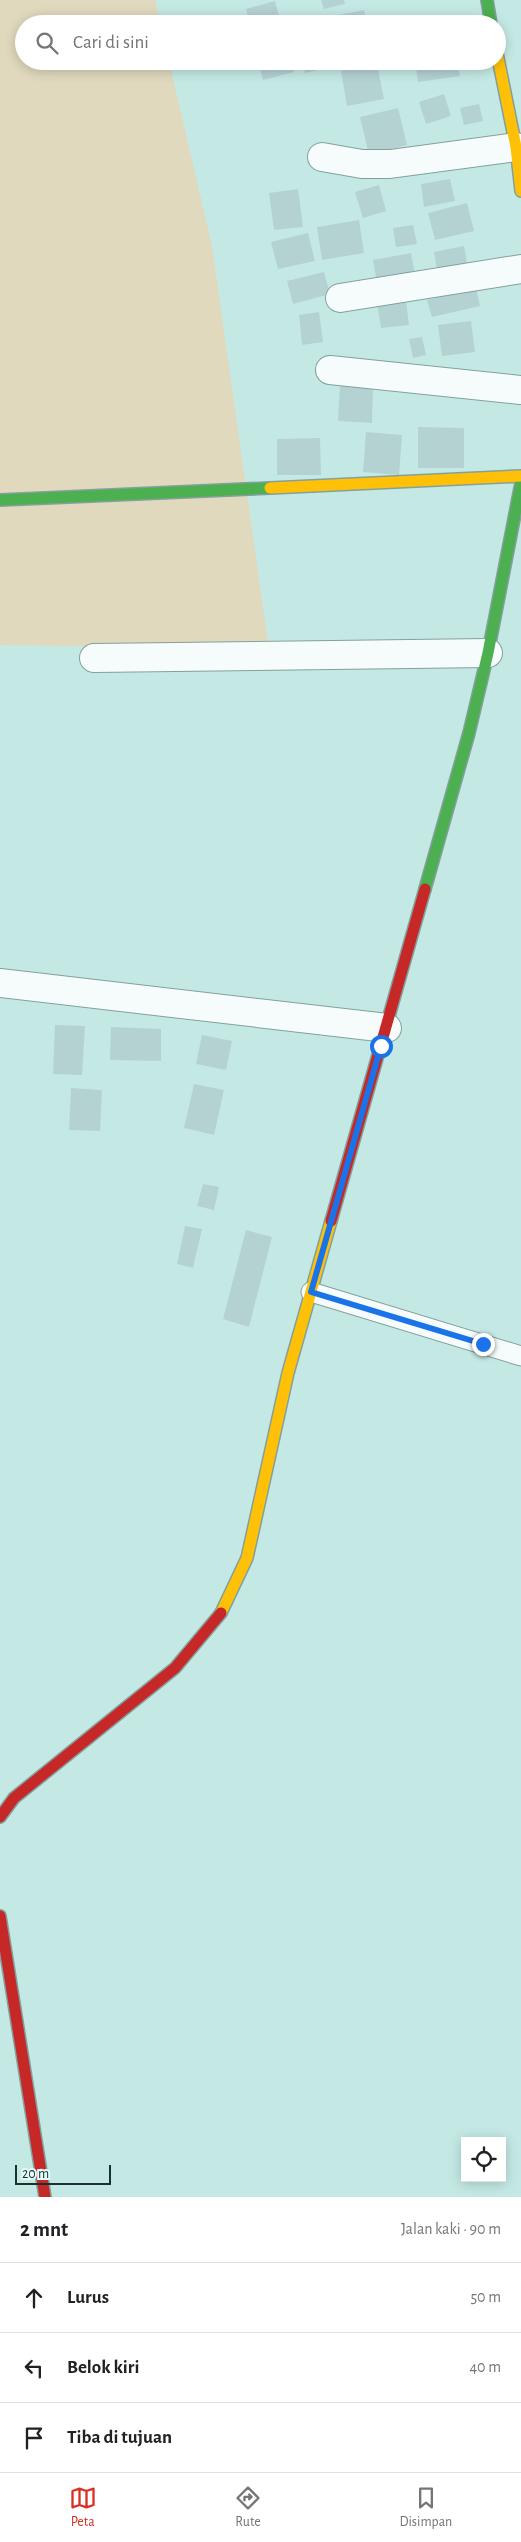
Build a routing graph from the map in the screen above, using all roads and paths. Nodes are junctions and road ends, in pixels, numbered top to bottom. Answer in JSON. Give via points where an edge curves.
{"nodes":[{"id":1,"x":487,"y":0,"type":"edge"},
{"id":2,"x":490,"y":15,"type":"edge"},
{"id":3,"x":500,"y":70,"type":"edge"},
{"id":4,"x":516,"y":147,"type":"junction"},
{"id":5,"x":322,"y":157,"type":"dead end"},
{"id":6,"x":521,"y":191,"type":"edge"},
{"id":7,"x":521,"y":269,"type":"edge"},
{"id":8,"x":340,"y":298,"type":"dead end"},
{"id":9,"x":330,"y":370,"type":"dead end"},
{"id":10,"x":521,"y":390,"type":"edge"},
{"id":11,"x":521,"y":476,"type":"edge"},
{"id":12,"x":521,"y":483,"type":"edge"},
{"id":13,"x":0,"y":500,"type":"edge"},
{"id":14,"x":488,"y":653,"type":"junction"},
{"id":15,"x":94,"y":658,"type":"dead end"},
{"id":16,"x":0,"y":983,"type":"edge"},
{"id":17,"x":387,"y":1028,"type":"junction"},
{"id":18,"x":311,"y":1292,"type":"junction"},
{"id":19,"x":521,"y":1356,"type":"edge"},
{"id":20,"x":0,"y":1817,"type":"edge"},
{"id":21,"x":0,"y":1916,"type":"edge"},
{"id":22,"x":45,"y":2197,"type":"edge"}],
"edges":[{"from":1,"to":2,"type":"street"},
{"from":3,"to":4,"type":"street"},
{"from":4,"to":5,"type":"street","via":[[390,164],[362,164]]},
{"from":4,"to":6,"type":"street"},
{"from":7,"to":8,"type":"street"},
{"from":9,"to":10,"type":"street"},
{"from":11,"to":13,"type":"street"},
{"from":12,"to":14,"type":"street"},
{"from":14,"to":15,"type":"street"},
{"from":14,"to":17,"type":"street"},
{"from":16,"to":17,"type":"street"},
{"from":17,"to":18,"type":"street"},
{"from":18,"to":19,"type":"lane"},
{"from":18,"to":20,"type":"street","via":[[288,1373],[247,1558],[219,1617],[175,1668],[14,1798]]},
{"from":21,"to":22,"type":"street"}]}
